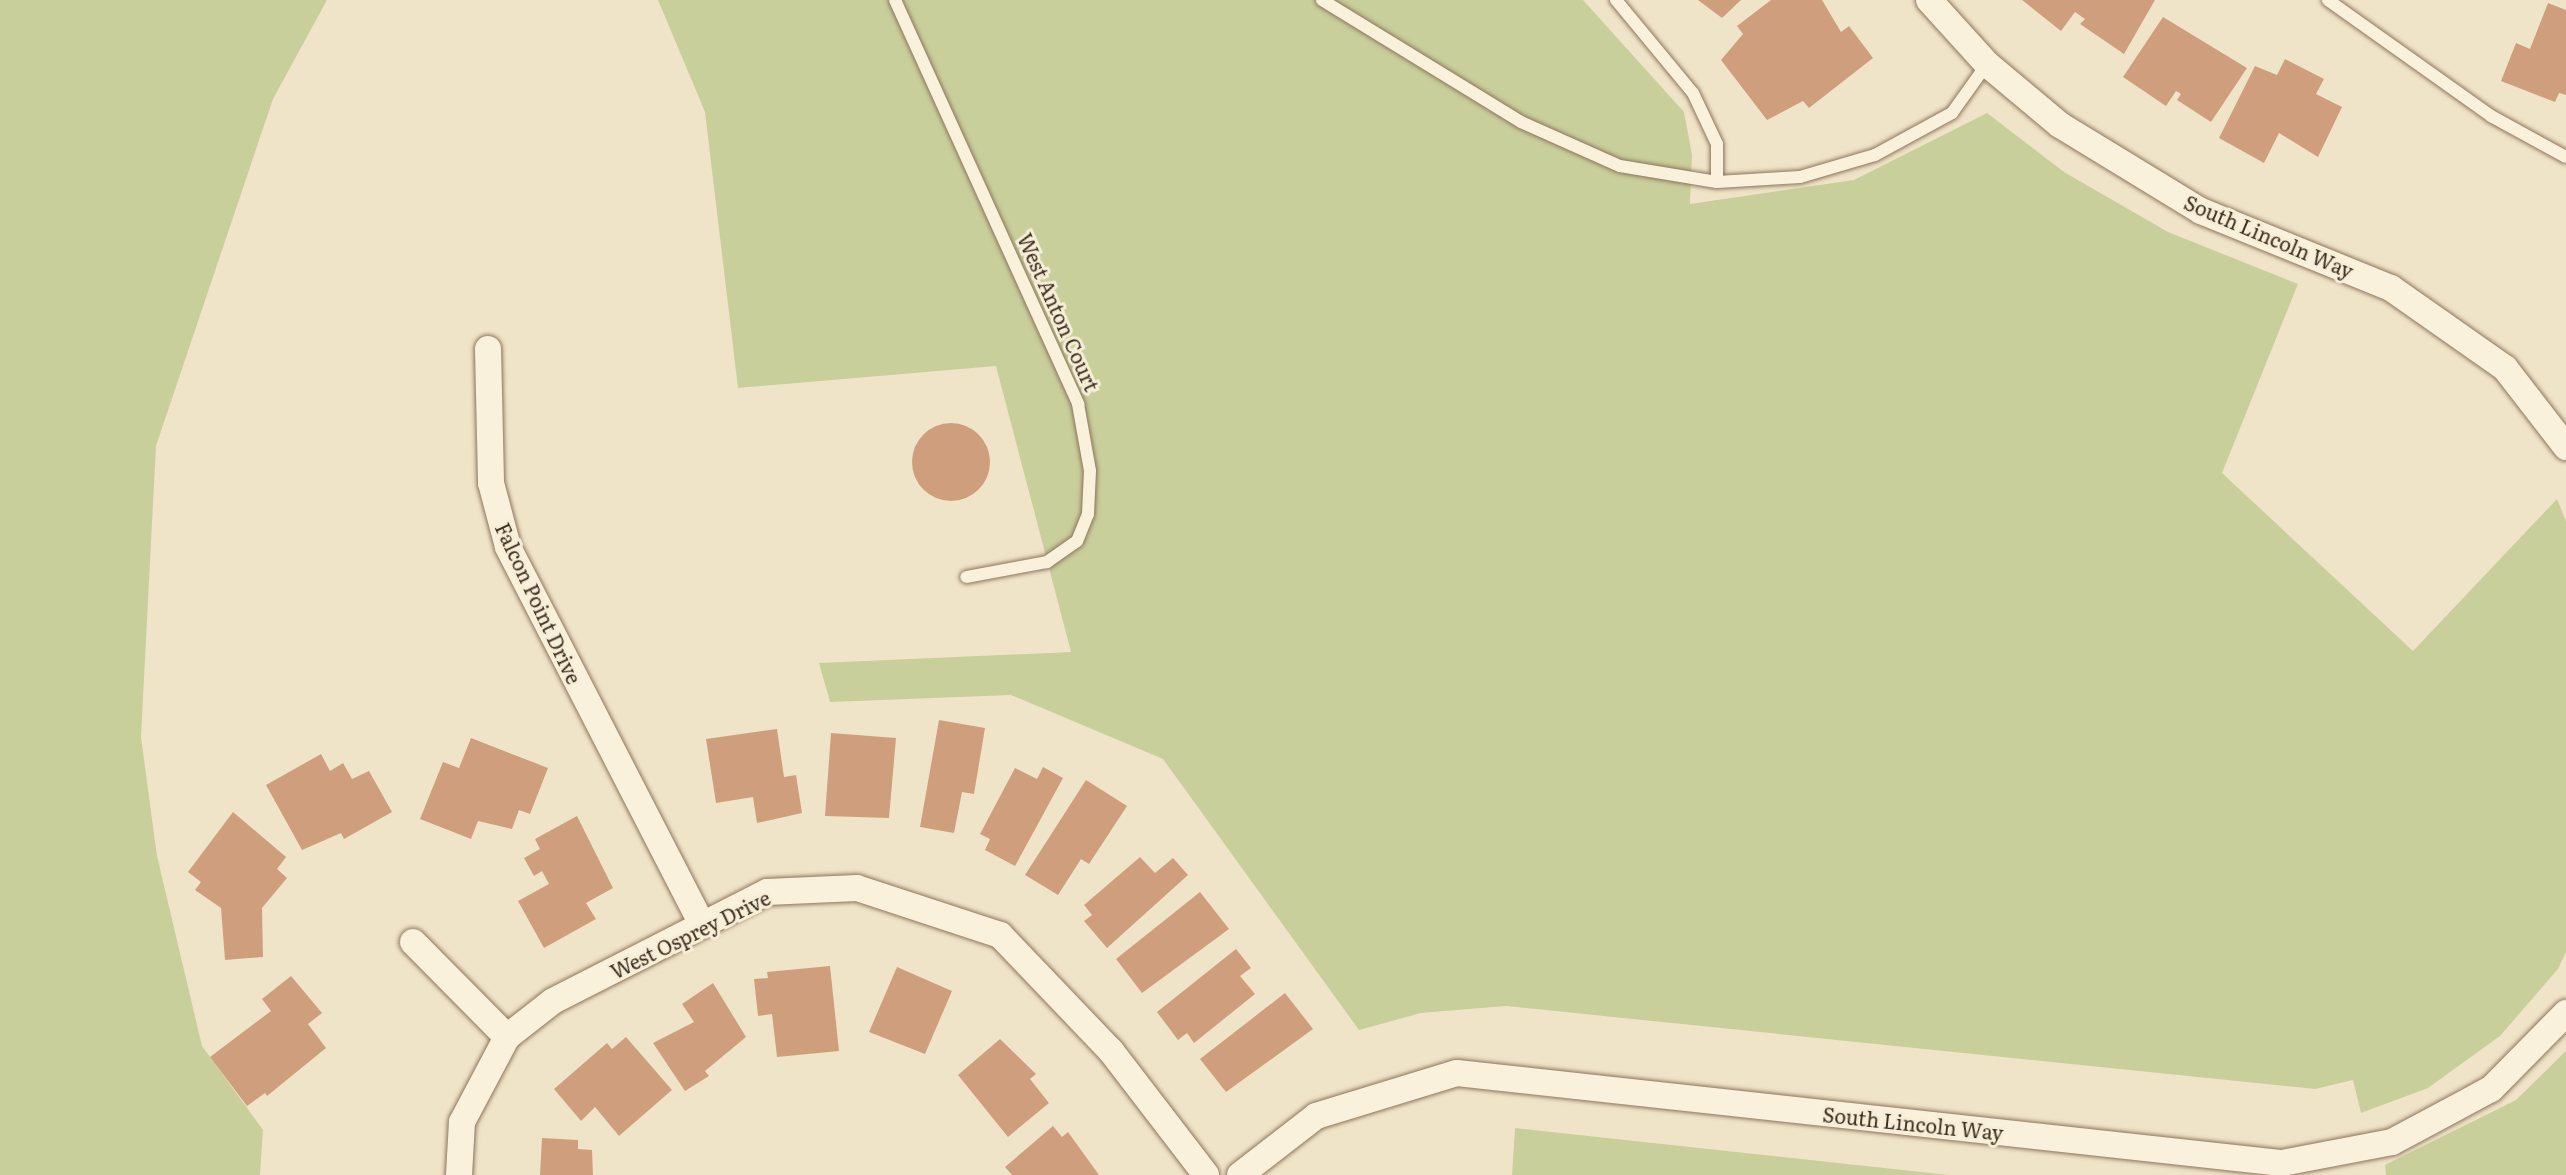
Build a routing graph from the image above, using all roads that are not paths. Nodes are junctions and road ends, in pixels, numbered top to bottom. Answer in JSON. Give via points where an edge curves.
{"nodes":[{"id":1,"x":895,"y":0,"type":"edge"},
{"id":2,"x":1322,"y":0,"type":"edge"},
{"id":3,"x":1616,"y":0,"type":"edge"},
{"id":4,"x":1929,"y":0,"type":"edge"},
{"id":5,"x":2328,"y":0,"type":"edge"},
{"id":6,"x":1987,"y":64,"type":"junction"},
{"id":7,"x":2566,"y":157,"type":"edge"},
{"id":8,"x":1717,"y":182,"type":"junction"},
{"id":9,"x":488,"y":349,"type":"dead end"},
{"id":10,"x":2566,"y":447,"type":"edge"},
{"id":11,"x":966,"y":577,"type":"dead end"},
{"id":12,"x":702,"y":925,"type":"junction"},
{"id":13,"x":413,"y":942,"type":"dead end"},
{"id":14,"x":2566,"y":1013,"type":"edge"},
{"id":15,"x":507,"y":1037,"type":"junction"},
{"id":16,"x":459,"y":1175,"type":"edge"},
{"id":17,"x":1206,"y":1175,"type":"edge"},
{"id":18,"x":1240,"y":1175,"type":"edge"}],
"edges":[{"from":1,"to":11,"type":"lane","name":"West Anton Court","via":[[1078,404],[1090,471],[1088,514],[1077,541],[1047,562]]},
{"from":2,"to":8,"type":"lane","via":[[1521,122],[1620,166]]},
{"from":3,"to":8,"type":"lane","via":[[1693,93],[1717,144]]},
{"from":4,"to":6,"type":"street","name":"South Lincoln Way"},
{"from":5,"to":7,"type":"lane","via":[[2491,116]]},
{"from":6,"to":8,"type":"lane","via":[[1952,113],[1875,155],[1800,177]]},
{"from":6,"to":10,"type":"street","name":"South Lincoln Way","via":[[2060,125],[2201,211],[2391,288],[2505,368]]},
{"from":9,"to":12,"type":"street","name":"Falcon Point Drive","via":[[487,438],[499,523]]},
{"from":12,"to":15,"type":"street","name":"West Osprey Drive","via":[[553,1001]]},
{"from":12,"to":17,"type":"street","name":"West Osprey Drive","via":[[767,892],[857,888],[1000,935],[1111,1051]]},
{"from":13,"to":15,"type":"street"},
{"from":14,"to":18,"type":"street","name":"South Lincoln Way","via":[[2491,1089],[2392,1142],[2282,1163],[1457,1073],[1316,1116]]},
{"from":15,"to":16,"type":"street","via":[[462,1122]]}]}
